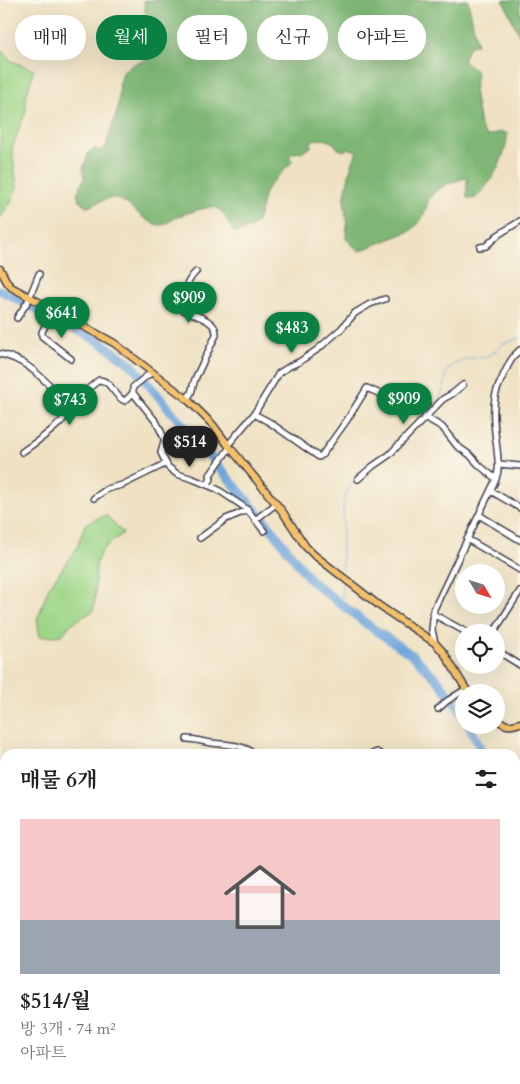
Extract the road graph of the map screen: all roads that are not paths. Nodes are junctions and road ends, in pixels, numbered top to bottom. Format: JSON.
{"nodes":[{"id":1,"x":520,"y":221,"type":"edge"},
{"id":2,"x":480,"y":247,"type":"dead end"},
{"id":3,"x":0,"y":270,"type":"edge"},
{"id":4,"x":196,"y":272,"type":"dead end"},
{"id":5,"x":39,"y":274,"type":"dead end"},
{"id":6,"x":29,"y":299,"type":"junction"},
{"id":7,"x":385,"y":299,"type":"dead end"},
{"id":8,"x":52,"y":312,"type":"junction"},
{"id":9,"x":17,"y":318,"type":"dead end"},
{"id":10,"x":520,"y":350,"type":"edge"},
{"id":11,"x":0,"y":354,"type":"edge"},
{"id":12,"x":71,"y":359,"type":"dead end"},
{"id":13,"x":150,"y":374,"type":"junction"},
{"id":14,"x":463,"y":385,"type":"dead end"},
{"id":15,"x":133,"y":393,"type":"junction"},
{"id":16,"x":187,"y":399,"type":"junction"},
{"id":17,"x":73,"y":401,"type":"junction"},
{"id":18,"x":427,"y":403,"type":"dead end"},
{"id":19,"x":254,"y":414,"type":"junction"},
{"id":20,"x":425,"y":417,"type":"junction"},
{"id":21,"x":229,"y":446,"type":"junction"},
{"id":22,"x":22,"y":452,"type":"dead end"},
{"id":23,"x":165,"y":464,"type":"junction"},
{"id":24,"x":500,"y":464,"type":"junction"},
{"id":25,"x":520,"y":466,"type":"edge"},
{"id":26,"x":358,"y":479,"type":"dead end"},
{"id":27,"x":496,"y":479,"type":"junction"},
{"id":28,"x":207,"y":485,"type":"junction"},
{"id":29,"x":491,"y":491,"type":"junction"},
{"id":30,"x":94,"y":498,"type":"dead end"},
{"id":31,"x":276,"y":504,"type":"junction"},
{"id":32,"x":520,"y":508,"type":"edge"},
{"id":33,"x":248,"y":510,"type":"junction"},
{"id":34,"x":479,"y":515,"type":"junction"},
{"id":35,"x":256,"y":520,"type":"junction"},
{"id":36,"x":264,"y":531,"type":"dead end"},
{"id":37,"x":200,"y":538,"type":"dead end"},
{"id":38,"x":467,"y":539,"type":"junction"},
{"id":39,"x":520,"y":540,"type":"edge"},
{"id":40,"x":520,"y":570,"type":"edge"},
{"id":41,"x":520,"y":591,"type":"edge"},
{"id":42,"x":433,"y":614,"type":"junction"},
{"id":43,"x":499,"y":624,"type":"edge"},
{"id":44,"x":455,"y":626,"type":"edge"},
{"id":45,"x":435,"y":643,"type":"junction"},
{"id":46,"x":505,"y":656,"type":"edge"},
{"id":47,"x":520,"y":665,"type":"edge"},
{"id":48,"x":463,"y":684,"type":"edge"},
{"id":49,"x":455,"y":696,"type":"edge"},
{"id":50,"x":438,"y":709,"type":"dead end"},
{"id":51,"x":520,"y":723,"type":"edge"},
{"id":52,"x":505,"y":725,"type":"edge"},
{"id":53,"x":188,"y":739,"type":"dead end"},
{"id":54,"x":247,"y":749,"type":"edge"}],
"edges":[{"from":1,"to":2,"type":"street"},
{"from":3,"to":6,"type":"main road"},
{"from":4,"to":16,"type":"street"},
{"from":5,"to":6,"type":"street"},
{"from":6,"to":8,"type":"main road"},
{"from":6,"to":9,"type":"street"},
{"from":7,"to":19,"type":"street"},
{"from":8,"to":12,"type":"street"},
{"from":8,"to":13,"type":"main road"},
{"from":10,"to":24,"type":"street"},
{"from":11,"to":17,"type":"street"},
{"from":13,"to":15,"type":"street"},
{"from":13,"to":16,"type":"main road"},
{"from":14,"to":20,"type":"street"},
{"from":15,"to":17,"type":"street"},
{"from":15,"to":23,"type":"street"},
{"from":16,"to":21,"type":"main road"},
{"from":17,"to":22,"type":"street"},
{"from":18,"to":19,"type":"street"},
{"from":19,"to":21,"type":"street"},
{"from":20,"to":26,"type":"street"},
{"from":20,"to":27,"type":"street"},
{"from":21,"to":28,"type":"street"},
{"from":21,"to":31,"type":"main road"},
{"from":23,"to":28,"type":"street"},
{"from":23,"to":30,"type":"street"},
{"from":24,"to":25,"type":"street"},
{"from":24,"to":27,"type":"street"},
{"from":27,"to":29,"type":"street"},
{"from":28,"to":33,"type":"street"},
{"from":29,"to":32,"type":"street"},
{"from":29,"to":34,"type":"street"},
{"from":31,"to":35,"type":"street"},
{"from":31,"to":45,"type":"main road"},
{"from":33,"to":35,"type":"street"},
{"from":33,"to":37,"type":"street"},
{"from":34,"to":38,"type":"street"},
{"from":34,"to":39,"type":"street"},
{"from":35,"to":36,"type":"street"},
{"from":38,"to":40,"type":"street"},
{"from":38,"to":42,"type":"street"},
{"from":41,"to":43,"type":"street"},
{"from":42,"to":44,"type":"street"},
{"from":42,"to":45,"type":"street"},
{"from":45,"to":48,"type":"main road"},
{"from":46,"to":47,"type":"street"},
{"from":49,"to":50,"type":"street"},
{"from":51,"to":52,"type":"main road"},
{"from":53,"to":54,"type":"street"}]}
